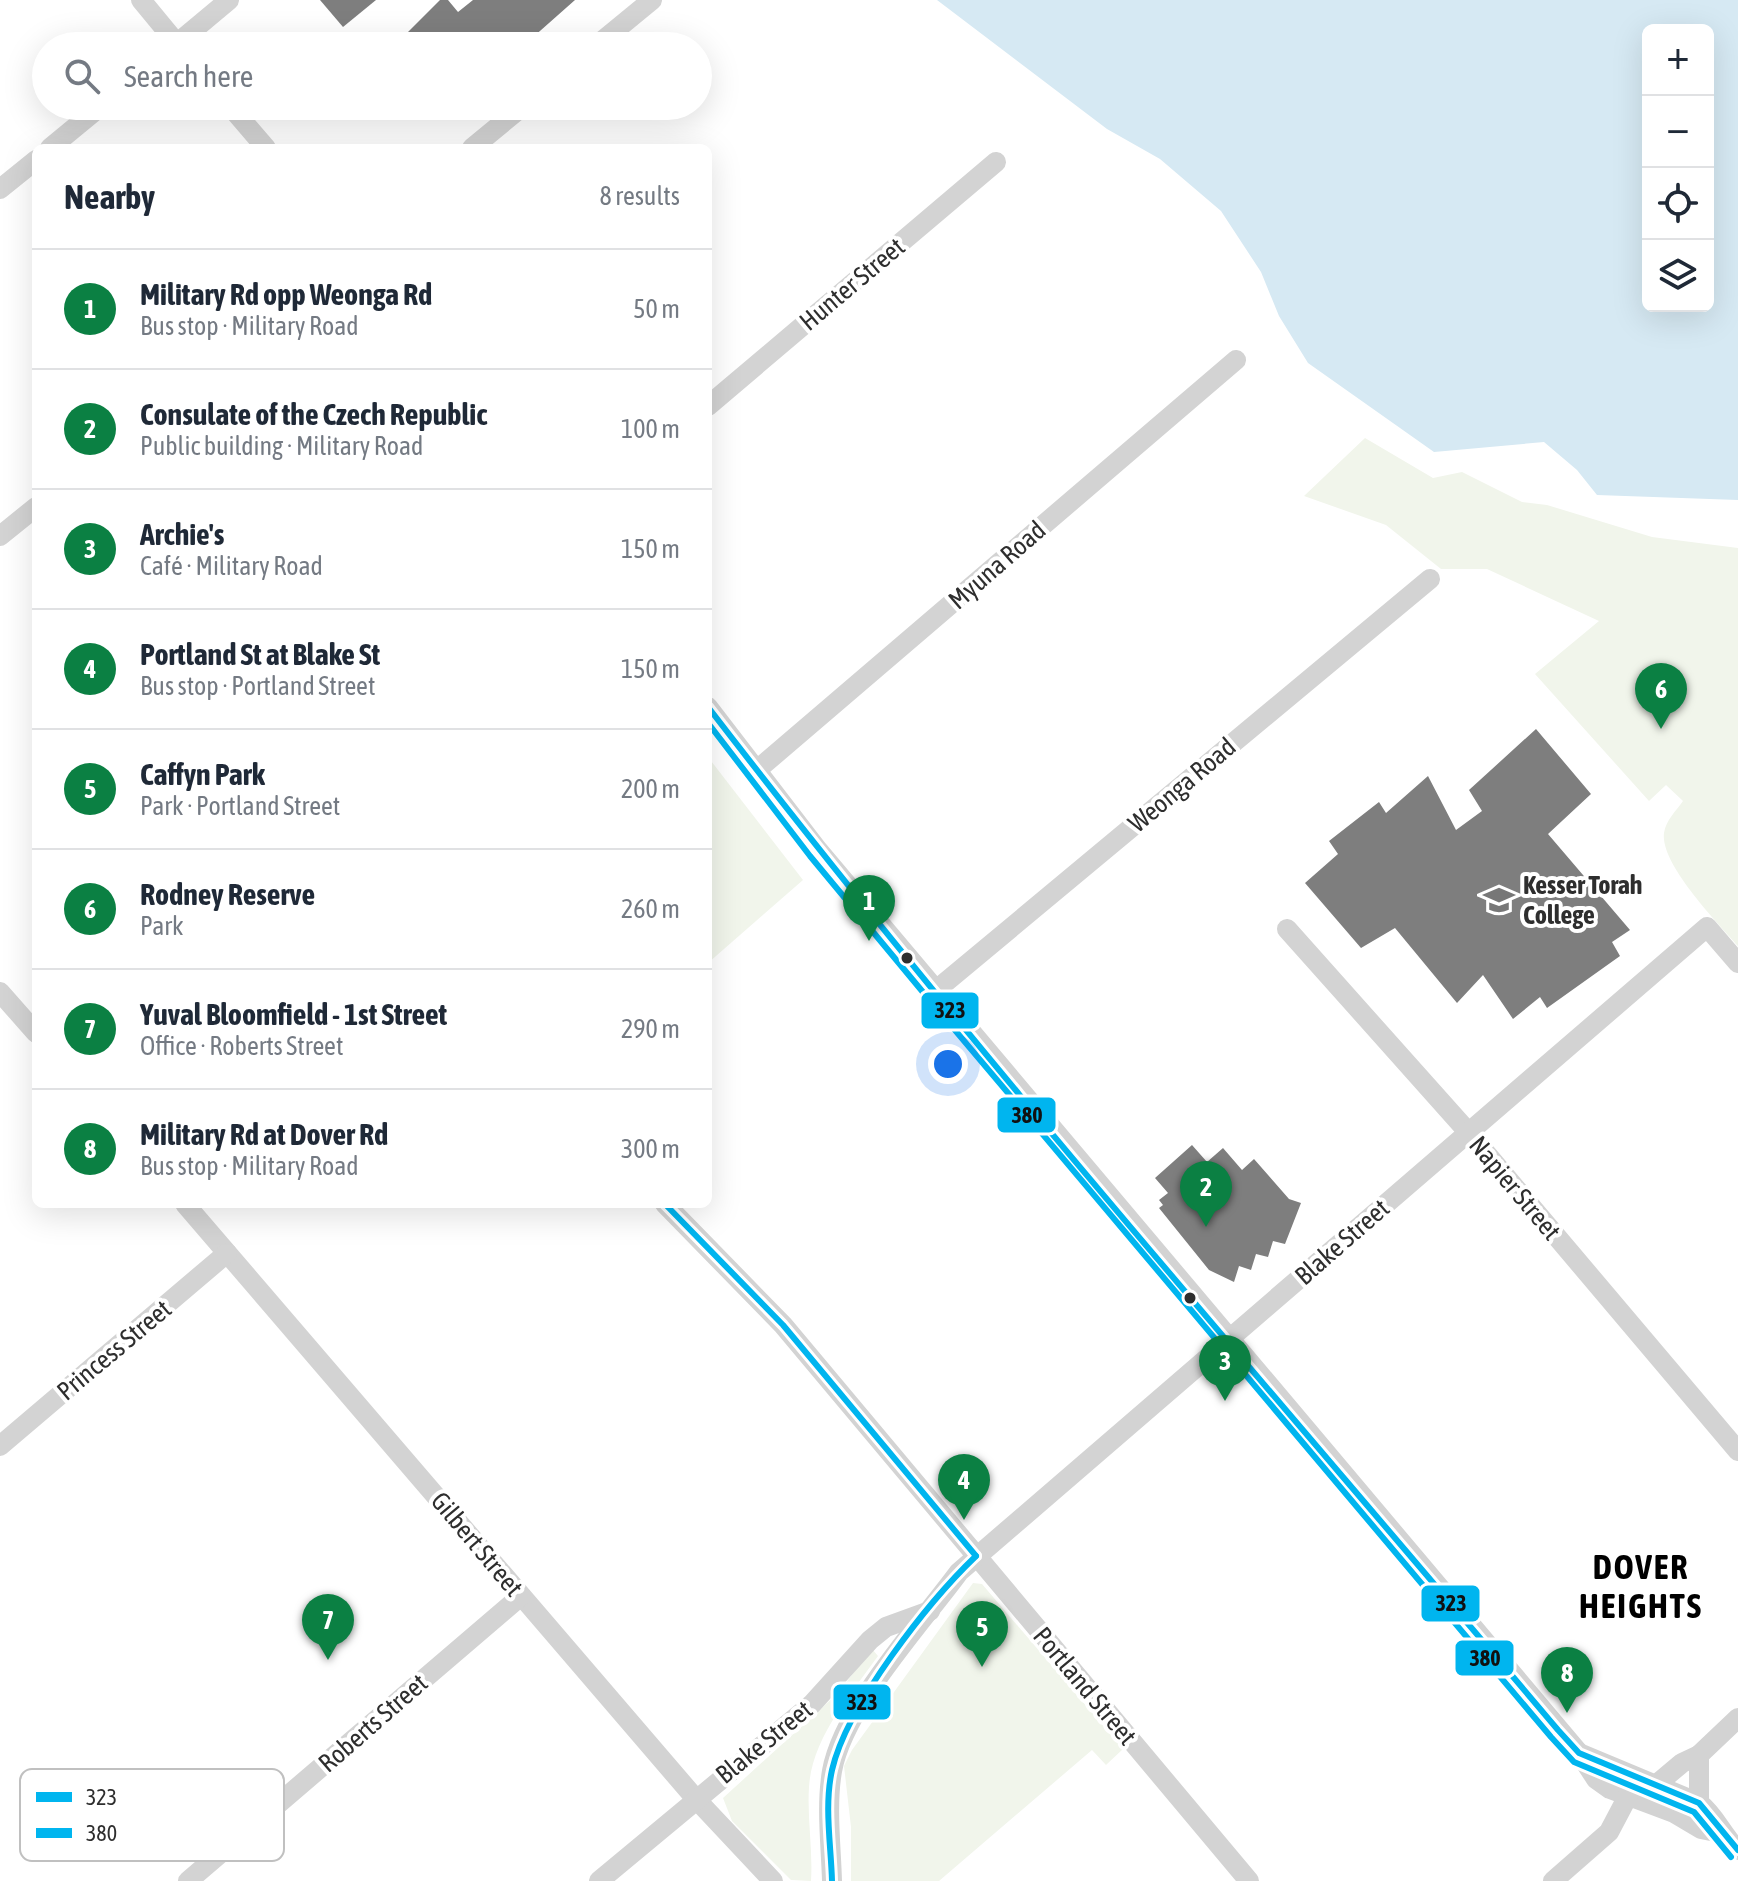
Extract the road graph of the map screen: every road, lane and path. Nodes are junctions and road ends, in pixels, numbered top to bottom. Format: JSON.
{"nodes":[{"id":1,"x":141,"y":0,"type":"edge"},
{"id":2,"x":229,"y":0,"type":"edge"},
{"id":3,"x":652,"y":0,"type":"edge"},
{"id":4,"x":166,"y":32,"type":"edge"},
{"id":5,"x":191,"y":32,"type":"edge"},
{"id":6,"x":613,"y":32,"type":"edge"},
{"id":7,"x":84,"y":120,"type":"edge"},
{"id":8,"x":242,"y":120,"type":"edge"},
{"id":9,"x":506,"y":120,"type":"edge"},
{"id":10,"x":55,"y":144,"type":"edge"},
{"id":11,"x":263,"y":144,"type":"edge"},
{"id":12,"x":477,"y":144,"type":"edge"},
{"id":13,"x":996,"y":162,"type":"dead end"},
{"id":14,"x":32,"y":163,"type":"edge"},
{"id":15,"x":0,"y":189,"type":"edge"},
{"id":16,"x":1236,"y":360,"type":"dead end"},
{"id":17,"x":712,"y":403,"type":"edge"},
{"id":18,"x":32,"y":510,"type":"edge"},
{"id":19,"x":0,"y":536,"type":"edge"},
{"id":20,"x":1430,"y":579,"type":"dead end"},
{"id":21,"x":712,"y":712,"type":"edge"},
{"id":22,"x":757,"y":770,"type":"junction"},
{"id":23,"x":1287,"y":929,"type":"dead end"},
{"id":24,"x":1738,"y":963,"type":"edge"},
{"id":25,"x":935,"y":991,"type":"junction"},
{"id":26,"x":1,"y":994,"type":"edge"},
{"id":27,"x":32,"y":1029,"type":"edge"},
{"id":28,"x":1469,"y":1133,"type":"junction"},
{"id":29,"x":188,"y":1208,"type":"edge"},
{"id":30,"x":669,"y":1208,"type":"edge"},
{"id":31,"x":227,"y":1253,"type":"junction"},
{"id":32,"x":1229,"y":1339,"type":"junction"},
{"id":33,"x":0,"y":1446,"type":"edge"},
{"id":34,"x":1738,"y":1451,"type":"edge"},
{"id":35,"x":976,"y":1556,"type":"junction"},
{"id":36,"x":521,"y":1596,"type":"junction"},
{"id":37,"x":930,"y":1611,"type":"junction"},
{"id":38,"x":1738,"y":1718,"type":"edge"},
{"id":39,"x":1579,"y":1753,"type":"junction"},
{"id":40,"x":1699,"y":1755,"type":"junction"},
{"id":41,"x":1657,"y":1784,"type":"junction"},
{"id":42,"x":1619,"y":1793,"type":"junction"},
{"id":43,"x":695,"y":1798,"type":"junction"},
{"id":44,"x":284,"y":1799,"type":"edge"},
{"id":45,"x":1699,"y":1803,"type":"junction"},
{"id":46,"x":1721,"y":1833,"type":"junction"},
{"id":47,"x":1738,"y":1850,"type":"edge"},
{"id":48,"x":211,"y":1861,"type":"edge"},
{"id":49,"x":188,"y":1881,"type":"edge"},
{"id":50,"x":599,"y":1881,"type":"edge"},
{"id":51,"x":773,"y":1881,"type":"edge"},
{"id":52,"x":832,"y":1881,"type":"edge"},
{"id":53,"x":1249,"y":1881,"type":"edge"},
{"id":54,"x":1553,"y":1881,"type":"edge"}],
"edges":[{"from":1,"to":4,"type":"street"},
{"from":2,"to":5,"type":"street"},
{"from":3,"to":6,"type":"street"},
{"from":7,"to":10,"type":"street"},
{"from":8,"to":11,"type":"street"},
{"from":9,"to":12,"type":"street"},
{"from":13,"to":17,"type":"street","name":"Hunter Street"},
{"from":14,"to":15,"type":"street"},
{"from":16,"to":22,"type":"street","name":"Myuna Road"},
{"from":18,"to":19,"type":"street"},
{"from":20,"to":25,"type":"street","name":"Weonga Road"},
{"from":21,"to":22,"type":"street"},
{"from":22,"to":25,"type":"street"},
{"from":23,"to":28,"type":"street","name":"Napier Street"},
{"from":24,"to":28,"type":"street","name":"Blake Street"},
{"from":25,"to":32,"type":"street"},
{"from":26,"to":27,"type":"street"},
{"from":28,"to":32,"type":"street","name":"Blake Street"},
{"from":28,"to":34,"type":"street","name":"Napier Street"},
{"from":29,"to":31,"type":"street","name":"Gilbert Street"},
{"from":30,"to":35,"type":"street","name":"Portland Street"},
{"from":31,"to":33,"type":"street","name":"Princess Street"},
{"from":31,"to":36,"type":"street","name":"Gilbert Street"},
{"from":32,"to":35,"type":"street","name":"Blake Street"},
{"from":32,"to":39,"type":"street"},
{"from":35,"to":37,"type":"street","name":"Blake Street"},
{"from":35,"to":53,"type":"street","name":"Portland Street"},
{"from":36,"to":43,"type":"street","name":"Gilbert Street"},
{"from":36,"to":44,"type":"street","name":"Roberts Street"},
{"from":37,"to":43,"type":"street","name":"Blake Street"},
{"from":37,"to":52,"type":"street","name":"Blake Street"},
{"from":38,"to":40,"type":"street"},
{"from":39,"to":41,"type":"street"},
{"from":39,"to":42,"type":"street"},
{"from":40,"to":41,"type":"street"},
{"from":40,"to":45,"type":"street"},
{"from":41,"to":45,"type":"street"},
{"from":42,"to":46,"type":"street"},
{"from":42,"to":54,"type":"street"},
{"from":43,"to":50,"type":"street","name":"Blake Street"},
{"from":43,"to":51,"type":"street","name":"Gilbert Street"},
{"from":45,"to":46,"type":"street"},
{"from":46,"to":47,"type":"street"},
{"from":48,"to":49,"type":"street","name":"Roberts Street"}]}
